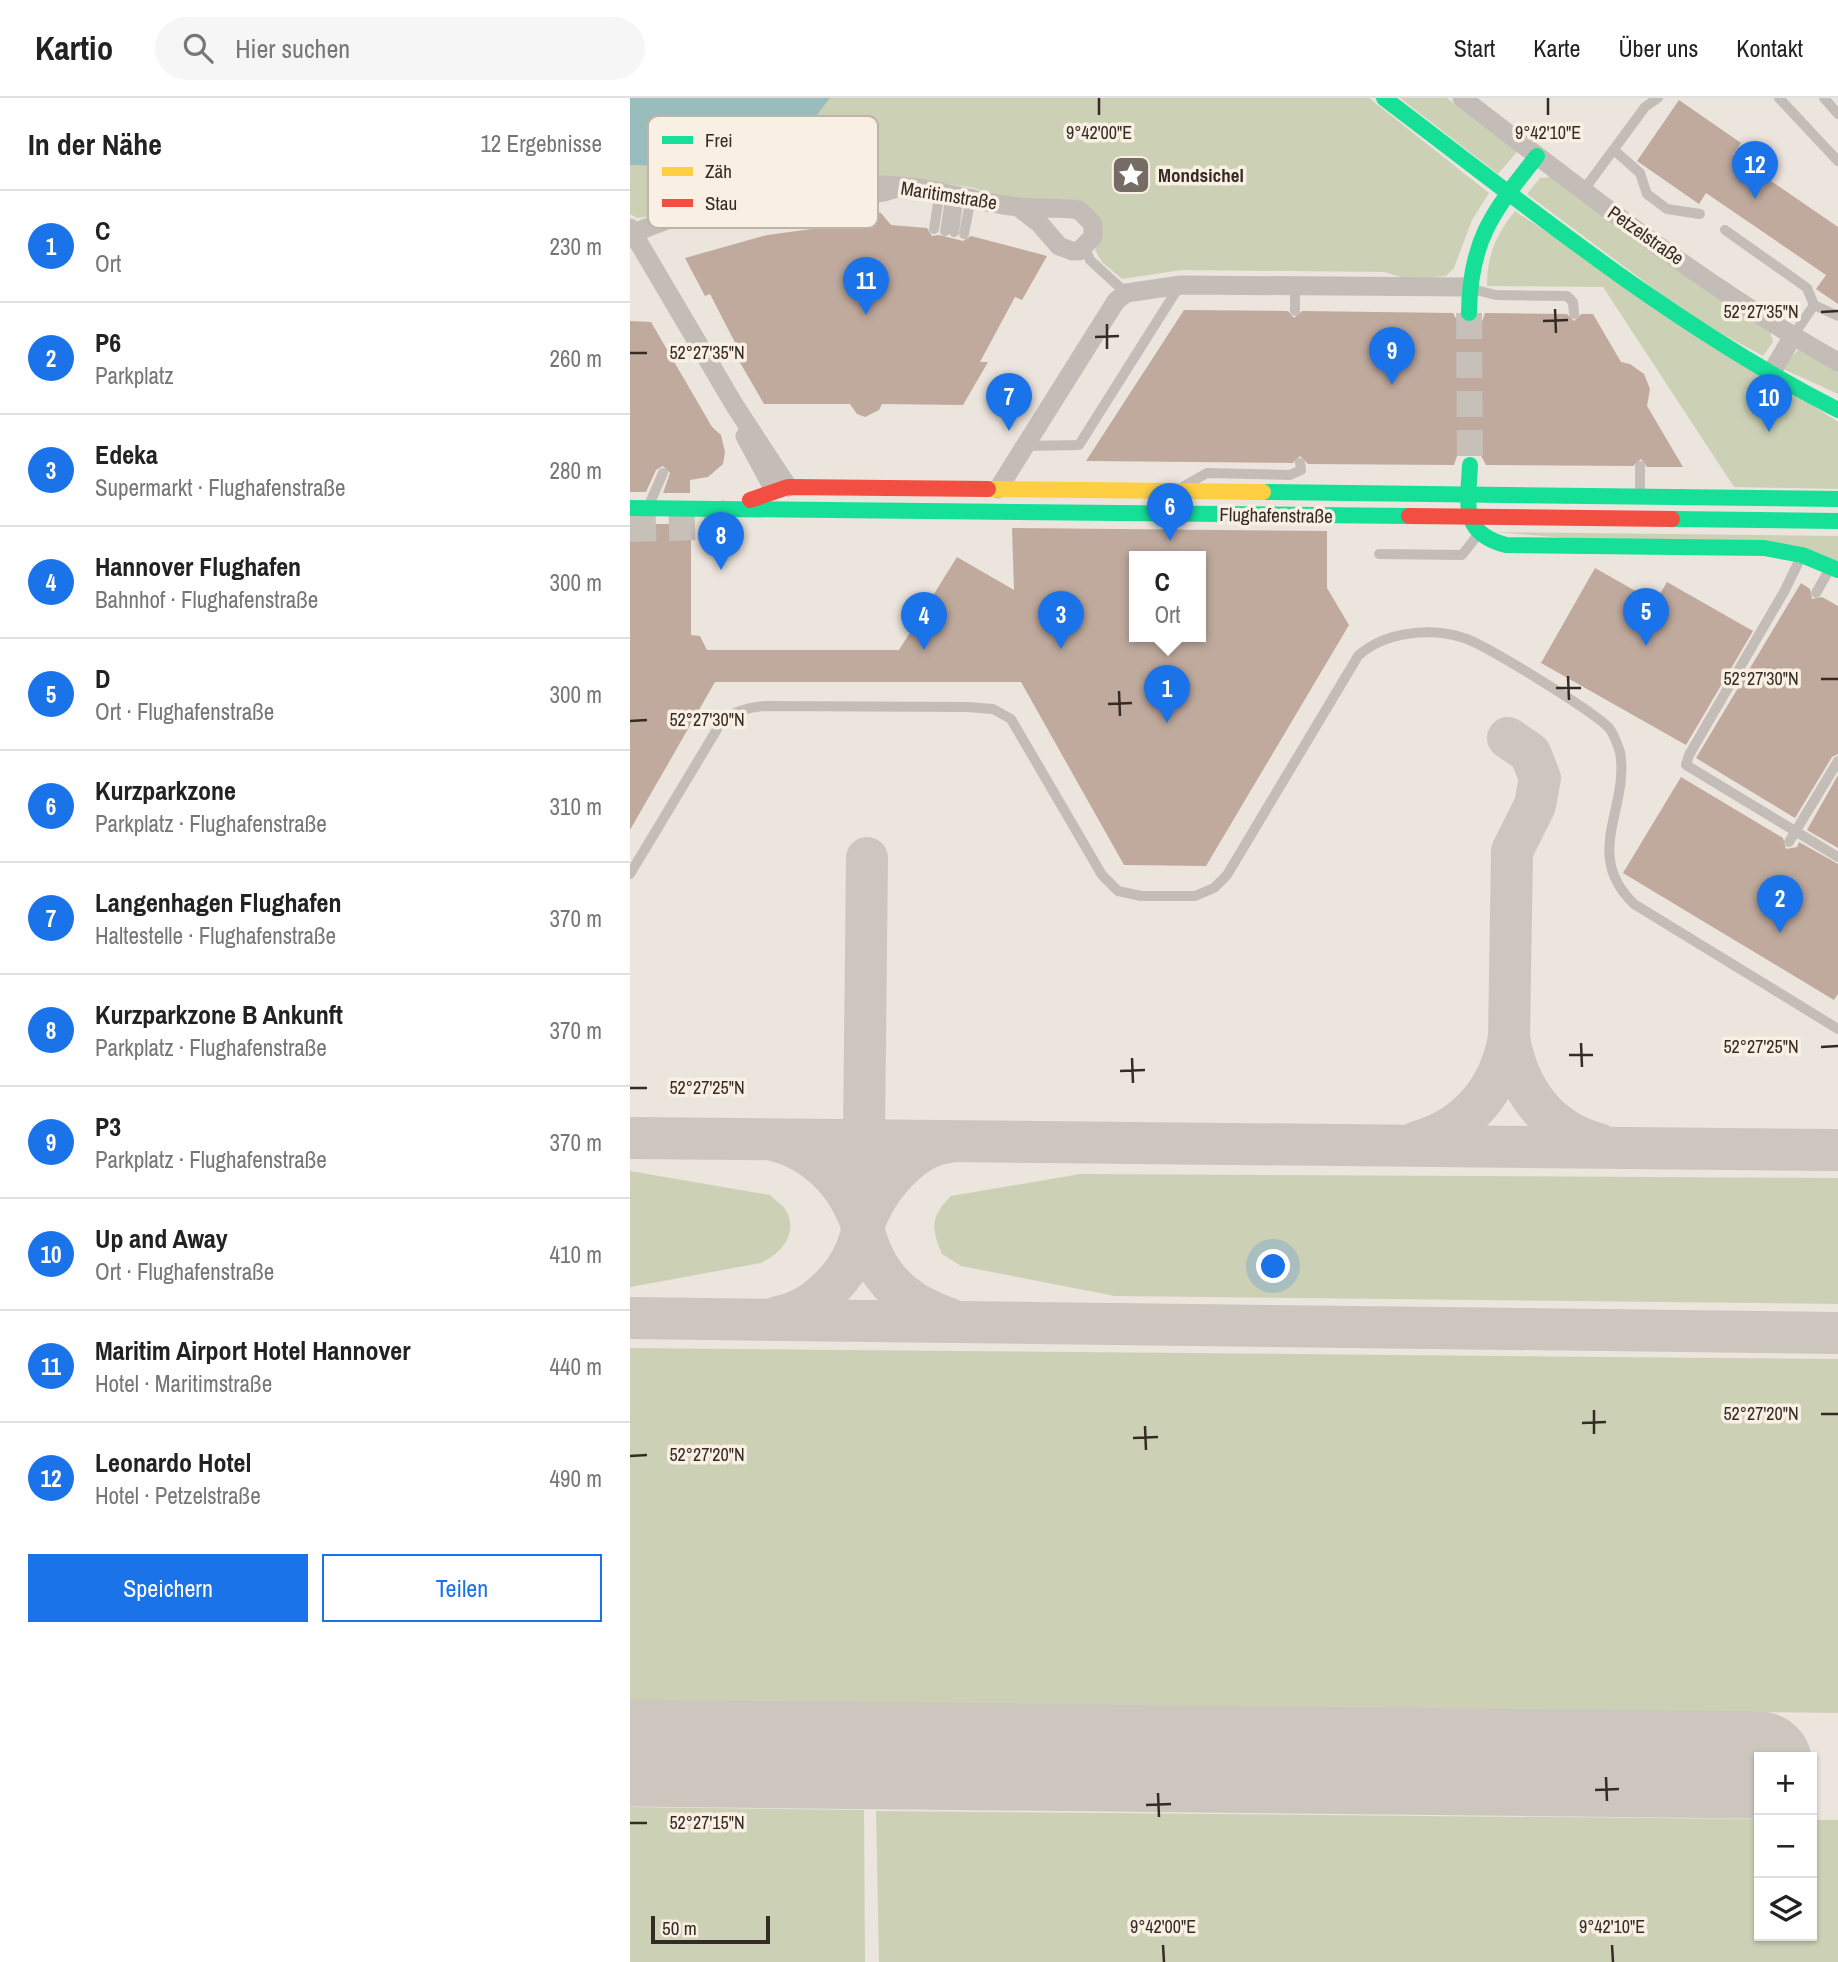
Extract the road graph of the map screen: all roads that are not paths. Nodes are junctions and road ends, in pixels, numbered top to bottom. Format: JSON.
{"nodes":[{"id":1,"x":1384,"y":98,"type":"edge"},
{"id":2,"x":1462,"y":98,"type":"edge"},
{"id":3,"x":1658,"y":98,"type":"edge"},
{"id":4,"x":1779,"y":98,"type":"edge"},
{"id":5,"x":1824,"y":98,"type":"edge"},
{"id":6,"x":1838,"y":114,"type":"edge"},
{"id":7,"x":1614,"y":150,"type":"junction"},
{"id":8,"x":1537,"y":156,"type":"junction"},
{"id":9,"x":1838,"y":161,"type":"edge"},
{"id":10,"x":878,"y":187,"type":"edge"},
{"id":11,"x":1583,"y":191,"type":"junction"},
{"id":12,"x":1508,"y":193,"type":"junction"},
{"id":13,"x":955,"y":194,"type":"junction"},
{"id":14,"x":1018,"y":207,"type":"junction"},
{"id":15,"x":1700,"y":214,"type":"dead end"},
{"id":16,"x":1725,"y":230,"type":"dead end"},
{"id":17,"x":632,"y":231,"type":"edge"},
{"id":18,"x":1085,"y":248,"type":"junction"},
{"id":19,"x":1181,"y":285,"type":"junction"},
{"id":20,"x":1295,"y":286,"type":"junction"},
{"id":21,"x":1468,"y":288,"type":"junction"},
{"id":22,"x":1126,"y":293,"type":"junction"},
{"id":23,"x":1814,"y":305,"type":"junction"},
{"id":24,"x":1295,"y":311,"type":"dead end"},
{"id":25,"x":1469,"y":313,"type":"tunnel mouth"},
{"id":26,"x":1574,"y":314,"type":"dead end"},
{"id":27,"x":1838,"y":316,"type":"edge"},
{"id":28,"x":1793,"y":336,"type":"junction"},
{"id":29,"x":1838,"y":362,"type":"edge"},
{"id":30,"x":1770,"y":375,"type":"junction"},
{"id":31,"x":1838,"y":410,"type":"edge"},
{"id":32,"x":1024,"y":446,"type":"junction"},
{"id":33,"x":1248,"y":463,"type":"dead end"},
{"id":34,"x":1300,"y":463,"type":"dead end"},
{"id":35,"x":1470,"y":465,"type":"tunnel mouth"},
{"id":36,"x":1640,"y":466,"type":"dead end"},
{"id":37,"x":663,"y":473,"type":"dead end"},
{"id":38,"x":1238,"y":474,"type":"junction"},
{"id":39,"x":781,"y":488,"type":"junction"},
{"id":40,"x":998,"y":489,"type":"junction"},
{"id":41,"x":1179,"y":491,"type":"junction"},
{"id":42,"x":1469,"y":494,"type":"junction"},
{"id":43,"x":1640,"y":497,"type":"junction"},
{"id":44,"x":1838,"y":499,"type":"edge"},
{"id":45,"x":750,"y":500,"type":"tunnel mouth"},
{"id":46,"x":630,"y":508,"type":"edge"},
{"id":47,"x":647,"y":508,"type":"junction"},
{"id":48,"x":1834,"y":520,"type":"edge"},
{"id":49,"x":1478,"y":535,"type":"junction"},
{"id":50,"x":1379,"y":554,"type":"dead end"},
{"id":51,"x":1802,"y":555,"type":"junction"},
{"id":52,"x":1835,"y":568,"type":"edge"},
{"id":53,"x":1816,"y":593,"type":"dead end"},
{"id":54,"x":1838,"y":761,"type":"edge"},
{"id":55,"x":1796,"y":831,"type":"junction"},
{"id":56,"x":1789,"y":842,"type":"dead end"},
{"id":57,"x":1838,"y":857,"type":"edge"},
{"id":58,"x":630,"y":874,"type":"edge"},
{"id":59,"x":1838,"y":1029,"type":"edge"}],
"edges":[{"from":1,"to":12,"type":"main road"},
{"from":2,"to":8,"type":"street","name":"Petzelstraße"},
{"from":3,"to":7,"type":"lane"},
{"from":4,"to":9,"type":"lane"},
{"from":5,"to":6,"type":"lane"},
{"from":7,"to":11,"type":"lane"},
{"from":7,"to":15,"type":"lane"},
{"from":8,"to":11,"type":"street","name":"Petzelstraße"},
{"from":8,"to":12,"type":"main road"},
{"from":10,"to":13,"type":"street","name":"Maritimstraße"},
{"from":11,"to":28,"type":"street","name":"Petzelstraße"},
{"from":12,"to":21,"type":"main road"},
{"from":12,"to":30,"type":"main road"},
{"from":13,"to":13,"type":"lane"},
{"from":13,"to":14,"type":"street","name":"Maritimstraße"},
{"from":14,"to":18,"type":"street","name":"Maritimstraße"},
{"from":14,"to":18,"type":"street","name":"Maritimstraße"},
{"from":16,"to":23,"type":"lane"},
{"from":17,"to":39,"type":"street"},
{"from":18,"to":22,"type":"lane"},
{"from":19,"to":20,"type":"street"},
{"from":19,"to":22,"type":"street"},
{"from":19,"to":32,"type":"lane"},
{"from":20,"to":21,"type":"street"},
{"from":20,"to":24,"type":"lane"},
{"from":21,"to":25,"type":"main road"},
{"from":21,"to":26,"type":"lane"},
{"from":22,"to":32,"type":"street"},
{"from":23,"to":27,"type":"lane"},
{"from":23,"to":28,"type":"lane"},
{"from":28,"to":29,"type":"street","name":"Petzelstraße"},
{"from":28,"to":30,"type":"street"},
{"from":30,"to":31,"type":"main road"},
{"from":32,"to":40,"type":"street"},
{"from":33,"to":38,"type":"lane"},
{"from":34,"to":38,"type":"lane"},
{"from":35,"to":42,"type":"main road"},
{"from":36,"to":43,"type":"lane"},
{"from":37,"to":47,"type":"lane"},
{"from":38,"to":41,"type":"lane"},
{"from":39,"to":40,"type":"main road","name":"Flughafenstraße"},
{"from":39,"to":45,"type":"main road","name":"Flughafenstraße"},
{"from":40,"to":41,"type":"main road","name":"Flughafenstraße"},
{"from":41,"to":42,"type":"main road","name":"Flughafenstraße"},
{"from":42,"to":43,"type":"main road","name":"Flughafenstraße"},
{"from":42,"to":49,"type":"main road"},
{"from":43,"to":44,"type":"main road","name":"Flughafenstraße"},
{"from":46,"to":47,"type":"main road","name":"Flughafenstraße"},
{"from":47,"to":48,"type":"main road","name":"Flughafenstraße"},
{"from":49,"to":50,"type":"lane"},
{"from":49,"to":51,"type":"main road"},
{"from":51,"to":52,"type":"main road"},
{"from":51,"to":55,"type":"lane"},
{"from":52,"to":53,"type":"lane"},
{"from":54,"to":55,"type":"lane"},
{"from":55,"to":56,"type":"lane"},
{"from":55,"to":57,"type":"lane"},
{"from":58,"to":59,"type":"lane"}]}
